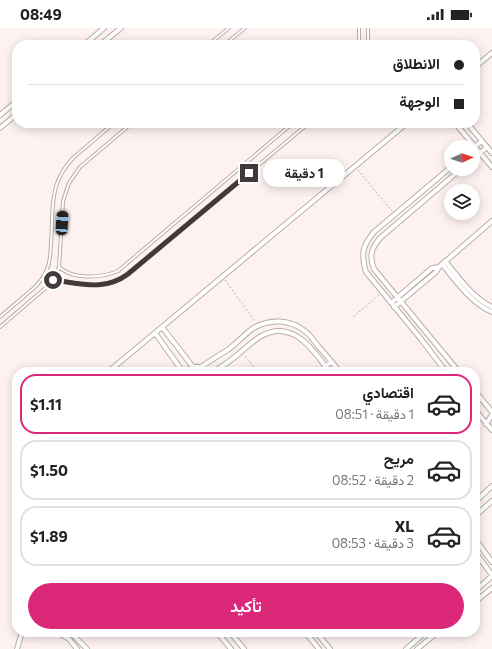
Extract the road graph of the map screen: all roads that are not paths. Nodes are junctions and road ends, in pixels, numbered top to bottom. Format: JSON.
{"nodes":[{"id":1,"x":104,"y":28,"type":"edge"},
{"id":2,"x":121,"y":28,"type":"edge"},
{"id":3,"x":229,"y":28,"type":"edge"},
{"id":4,"x":245,"y":28,"type":"edge"},
{"id":5,"x":359,"y":28,"type":"edge"},
{"id":6,"x":368,"y":28,"type":"edge"},
{"id":7,"x":90,"y":40,"type":"edge"},
{"id":8,"x":106,"y":40,"type":"edge"},
{"id":9,"x":214,"y":40,"type":"edge"},
{"id":10,"x":230,"y":40,"type":"edge"},
{"id":11,"x":359,"y":40,"type":"edge"},
{"id":12,"x":368,"y":40,"type":"edge"},
{"id":13,"x":492,"y":53,"type":"edge"},
{"id":14,"x":480,"y":63,"type":"edge"},
{"id":15,"x":12,"y":105,"type":"edge"},
{"id":16,"x":0,"y":115,"type":"edge"},
{"id":17,"x":12,"y":118,"type":"edge"},
{"id":18,"x":0,"y":128,"type":"edge"},
{"id":19,"x":108,"y":128,"type":"edge"},
{"id":20,"x":126,"y":128,"type":"edge"},
{"id":21,"x":287,"y":128,"type":"edge"},
{"id":22,"x":303,"y":128,"type":"edge"},
{"id":23,"x":401,"y":128,"type":"edge"},
{"id":24,"x":459,"y":128,"type":"edge"},
{"id":25,"x":471,"y":128,"type":"edge"},
{"id":26,"x":468,"y":140,"type":"edge"},
{"id":27,"x":482,"y":141,"type":"joint"},
{"id":28,"x":487,"y":147,"type":"junction"},
{"id":29,"x":480,"y":153,"type":"joint"},
{"id":30,"x":492,"y":153,"type":"edge"},
{"id":31,"x":492,"y":167,"type":"edge"},
{"id":32,"x":444,"y":173,"type":"edge"},
{"id":33,"x":453,"y":176,"type":"edge"},
{"id":34,"x":492,"y":221,"type":"edge"},
{"id":35,"x":442,"y":264,"type":"junction"},
{"id":36,"x":59,"y":267,"type":"junction"},
{"id":37,"x":53,"y":280,"type":"junction"},
{"id":38,"x":399,"y":300,"type":"junction"},
{"id":39,"x":393,"y":305,"type":"junction"},
{"id":40,"x":492,"y":307,"type":"edge"},
{"id":41,"x":492,"y":312,"type":"edge"},
{"id":42,"x":0,"y":317,"type":"edge"},
{"id":43,"x":0,"y":327,"type":"edge"},
{"id":44,"x":162,"y":327,"type":"junction"},
{"id":45,"x":155,"y":333,"type":"junction"},
{"id":46,"x":331,"y":362,"type":"junction"},
{"id":47,"x":326,"y":366,"type":"joint"},
{"id":48,"x":114,"y":367,"type":"edge"},
{"id":49,"x":181,"y":367,"type":"edge"},
{"id":50,"x":193,"y":367,"type":"joint"},
{"id":51,"x":200,"y":367,"type":"joint"},
{"id":52,"x":220,"y":367,"type":"edge"},
{"id":53,"x":336,"y":367,"type":"edge"},
{"id":54,"x":442,"y":367,"type":"edge"},
{"id":55,"x":455,"y":367,"type":"edge"},
{"id":56,"x":480,"y":397,"type":"edge"},
{"id":57,"x":492,"y":413,"type":"edge"},
{"id":58,"x":480,"y":416,"type":"edge"},
{"id":59,"x":486,"y":424,"type":"junction"},
{"id":60,"x":492,"y":430,"type":"edge"},
{"id":61,"x":492,"y":486,"type":"edge"},
{"id":62,"x":480,"y":497,"type":"edge"},
{"id":63,"x":492,"y":501,"type":"edge"},
{"id":64,"x":480,"y":512,"type":"edge"},
{"id":65,"x":480,"y":546,"type":"edge"},
{"id":66,"x":480,"y":559,"type":"edge"},
{"id":67,"x":492,"y":562,"type":"edge"},
{"id":68,"x":492,"y":576,"type":"edge"},
{"id":69,"x":480,"y":586,"type":"edge"},
{"id":70,"x":492,"y":588,"type":"edge"},
{"id":71,"x":480,"y":598,"type":"edge"},
{"id":72,"x":21,"y":637,"type":"edge"},
{"id":73,"x":65,"y":637,"type":"edge"},
{"id":74,"x":75,"y":637,"type":"edge"},
{"id":75,"x":223,"y":637,"type":"edge"},
{"id":76,"x":234,"y":637,"type":"edge"},
{"id":77,"x":309,"y":637,"type":"edge"},
{"id":78,"x":320,"y":637,"type":"edge"},
{"id":79,"x":420,"y":637,"type":"edge"},
{"id":80,"x":432,"y":637,"type":"edge"},
{"id":81,"x":17,"y":649,"type":"edge"},
{"id":82,"x":77,"y":649,"type":"edge"},
{"id":83,"x":87,"y":649,"type":"edge"},
{"id":84,"x":231,"y":649,"type":"edge"},
{"id":85,"x":244,"y":649,"type":"edge"},
{"id":86,"x":319,"y":649,"type":"edge"},
{"id":87,"x":330,"y":649,"type":"edge"},
{"id":88,"x":406,"y":649,"type":"edge"},
{"id":89,"x":417,"y":649,"type":"edge"}],
"edges":[{"from":1,"to":7,"type":"street"},
{"from":2,"to":8,"type":"street"},
{"from":3,"to":9,"type":"lane"},
{"from":4,"to":10,"type":"lane"},
{"from":5,"to":11,"type":"lane"},
{"from":6,"to":12,"type":"lane"},
{"from":13,"to":14,"type":"street"},
{"from":15,"to":16,"type":"street"},
{"from":17,"to":18,"type":"street"},
{"from":19,"to":42,"type":"lane"},
{"from":20,"to":36,"type":"lane"},
{"from":21,"to":36,"type":"lane"},
{"from":22,"to":37,"type":"lane"},
{"from":23,"to":44,"type":"street"},
{"from":24,"to":26,"type":"street"},
{"from":25,"to":27,"type":"street"},
{"from":27,"to":28,"type":"street"},
{"from":28,"to":29,"type":"street"},
{"from":28,"to":30,"type":"street"},
{"from":29,"to":31,"type":"street"},
{"from":32,"to":39,"type":"street"},
{"from":33,"to":38,"type":"street"},
{"from":34,"to":35,"type":"street"},
{"from":35,"to":38,"type":"street"},
{"from":35,"to":40,"type":"street"},
{"from":35,"to":41,"type":"street"},
{"from":36,"to":37,"type":"lane"},
{"from":37,"to":43,"type":"lane"},
{"from":38,"to":39,"type":"street"},
{"from":38,"to":55,"type":"street"},
{"from":39,"to":54,"type":"street"},
{"from":44,"to":45,"type":"street"},
{"from":44,"to":50,"type":"street"},
{"from":45,"to":48,"type":"street"},
{"from":45,"to":49,"type":"street"},
{"from":46,"to":47,"type":"street"},
{"from":46,"to":51,"type":"street"},
{"from":46,"to":53,"type":"street"},
{"from":47,"to":52,"type":"street"},
{"from":50,"to":51,"type":"street"},
{"from":56,"to":57,"type":"street"},
{"from":57,"to":59,"type":"street"},
{"from":58,"to":59,"type":"street"},
{"from":59,"to":60,"type":"street"},
{"from":61,"to":62,"type":"street"},
{"from":63,"to":64,"type":"street"},
{"from":65,"to":67,"type":"street"},
{"from":66,"to":68,"type":"street"},
{"from":68,"to":69,"type":"street"},
{"from":70,"to":71,"type":"street"},
{"from":72,"to":81,"type":"street"},
{"from":73,"to":82,"type":"street"},
{"from":74,"to":83,"type":"street"},
{"from":75,"to":84,"type":"street"},
{"from":76,"to":85,"type":"street"},
{"from":77,"to":86,"type":"street"},
{"from":78,"to":87,"type":"street"},
{"from":79,"to":88,"type":"street"},
{"from":80,"to":89,"type":"street"}]}
